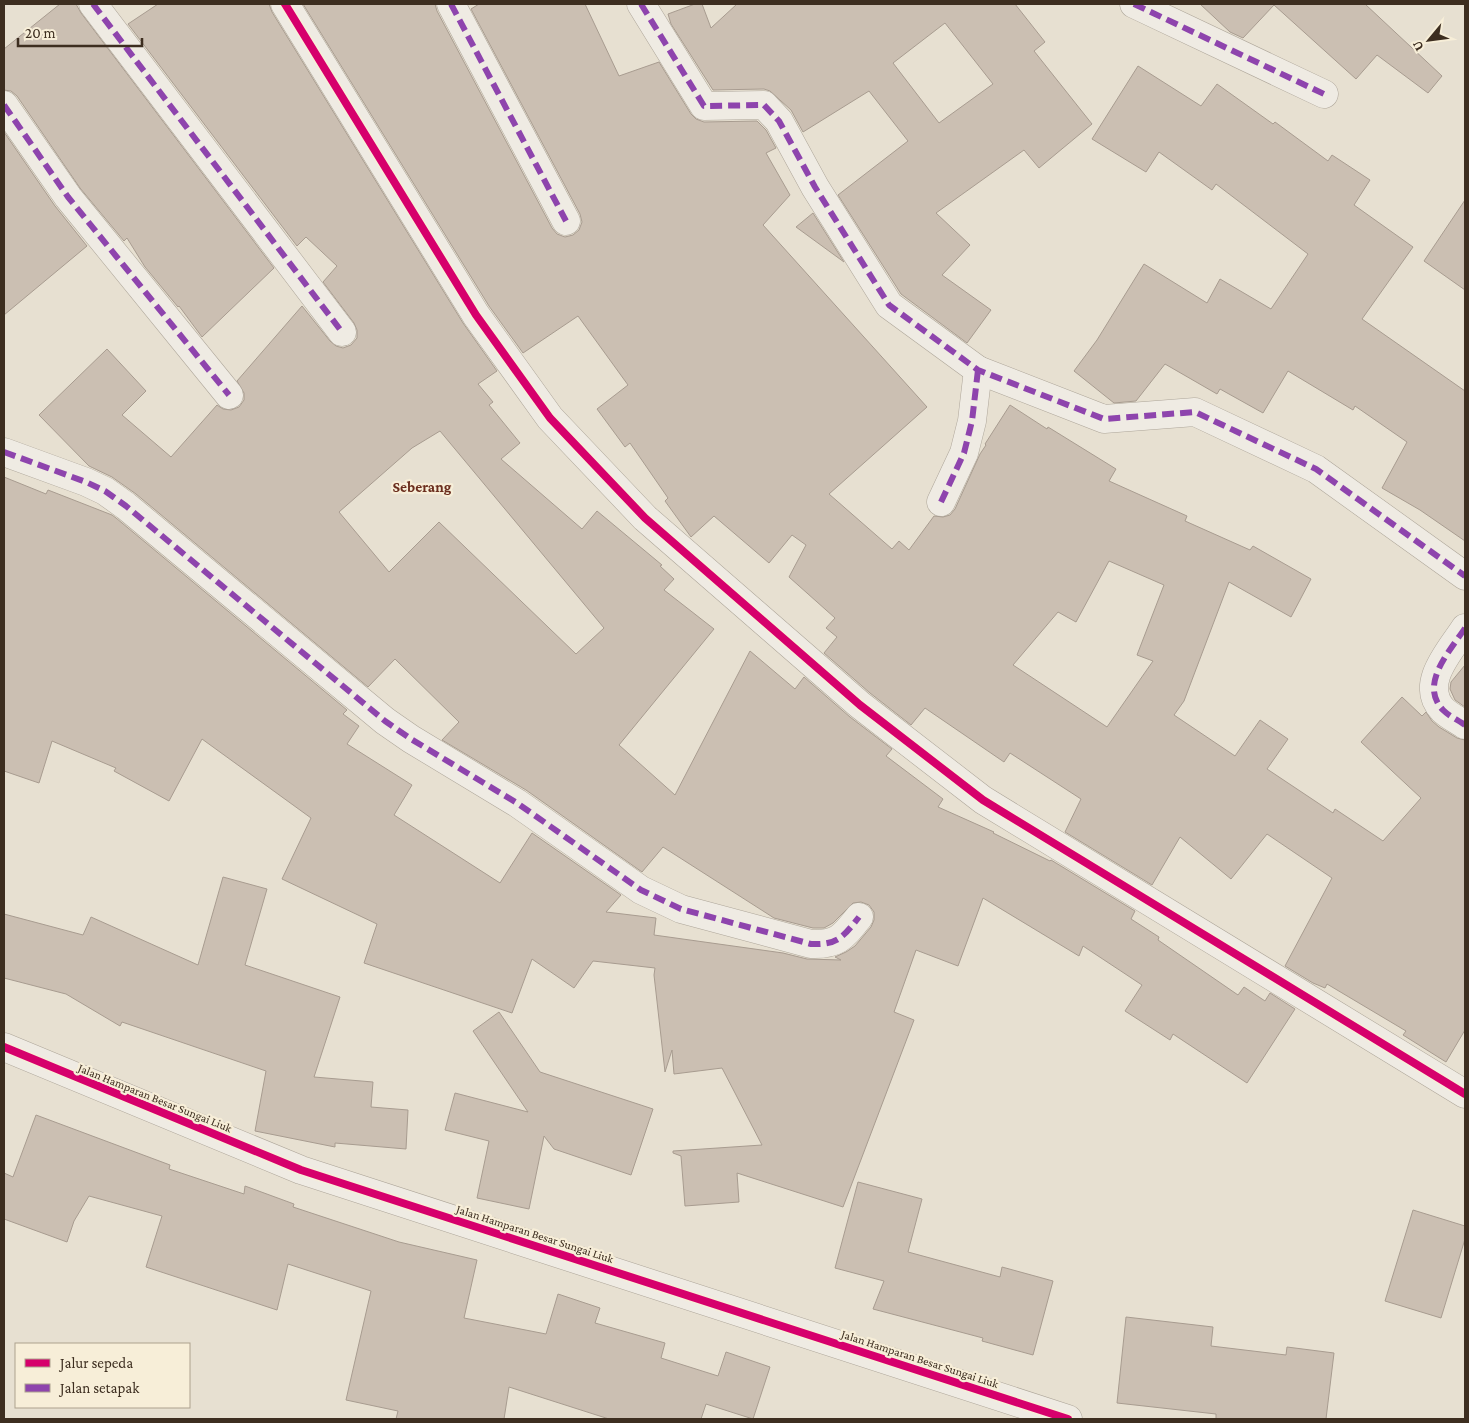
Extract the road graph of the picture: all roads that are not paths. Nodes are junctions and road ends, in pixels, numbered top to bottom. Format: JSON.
{"nodes":[{"id":1,"x":93,"y":4,"type":"edge"},
{"id":2,"x":285,"y":4,"type":"edge"},
{"id":3,"x":451,"y":4,"type":"edge"},
{"id":4,"x":641,"y":4,"type":"edge"},
{"id":5,"x":1134,"y":4,"type":"edge"},
{"id":6,"x":1324,"y":94,"type":"dead end"},
{"id":7,"x":4,"y":106,"type":"edge"},
{"id":8,"x":566,"y":221,"type":"dead end"},
{"id":9,"x":342,"y":332,"type":"dead end"},
{"id":10,"x":978,"y":370,"type":"junction"},
{"id":11,"x":228,"y":395,"type":"dead end"},
{"id":12,"x":4,"y":452,"type":"edge"},
{"id":13,"x":941,"y":502,"type":"dead end"},
{"id":14,"x":1465,"y":576,"type":"edge"},
{"id":15,"x":1465,"y":628,"type":"edge"},
{"id":16,"x":1465,"y":725,"type":"edge"},
{"id":17,"x":859,"y":917,"type":"dead end"},
{"id":18,"x":4,"y":1047,"type":"edge"},
{"id":19,"x":1465,"y":1094,"type":"edge"},
{"id":20,"x":1068,"y":1419,"type":"edge"}],
"edges":[{"from":1,"to":9,"type":"street"},
{"from":2,"to":19,"type":"street"},
{"from":3,"to":8,"type":"street"},
{"from":4,"to":10,"type":"street"},
{"from":5,"to":6,"type":"street"},
{"from":7,"to":11,"type":"street"},
{"from":10,"to":13,"type":"street"},
{"from":10,"to":14,"type":"street"},
{"from":12,"to":17,"type":"street"},
{"from":15,"to":16,"type":"street"},
{"from":18,"to":20,"type":"street","name":"Jalan Hamparan Besar Sungai Liuk"}]}
